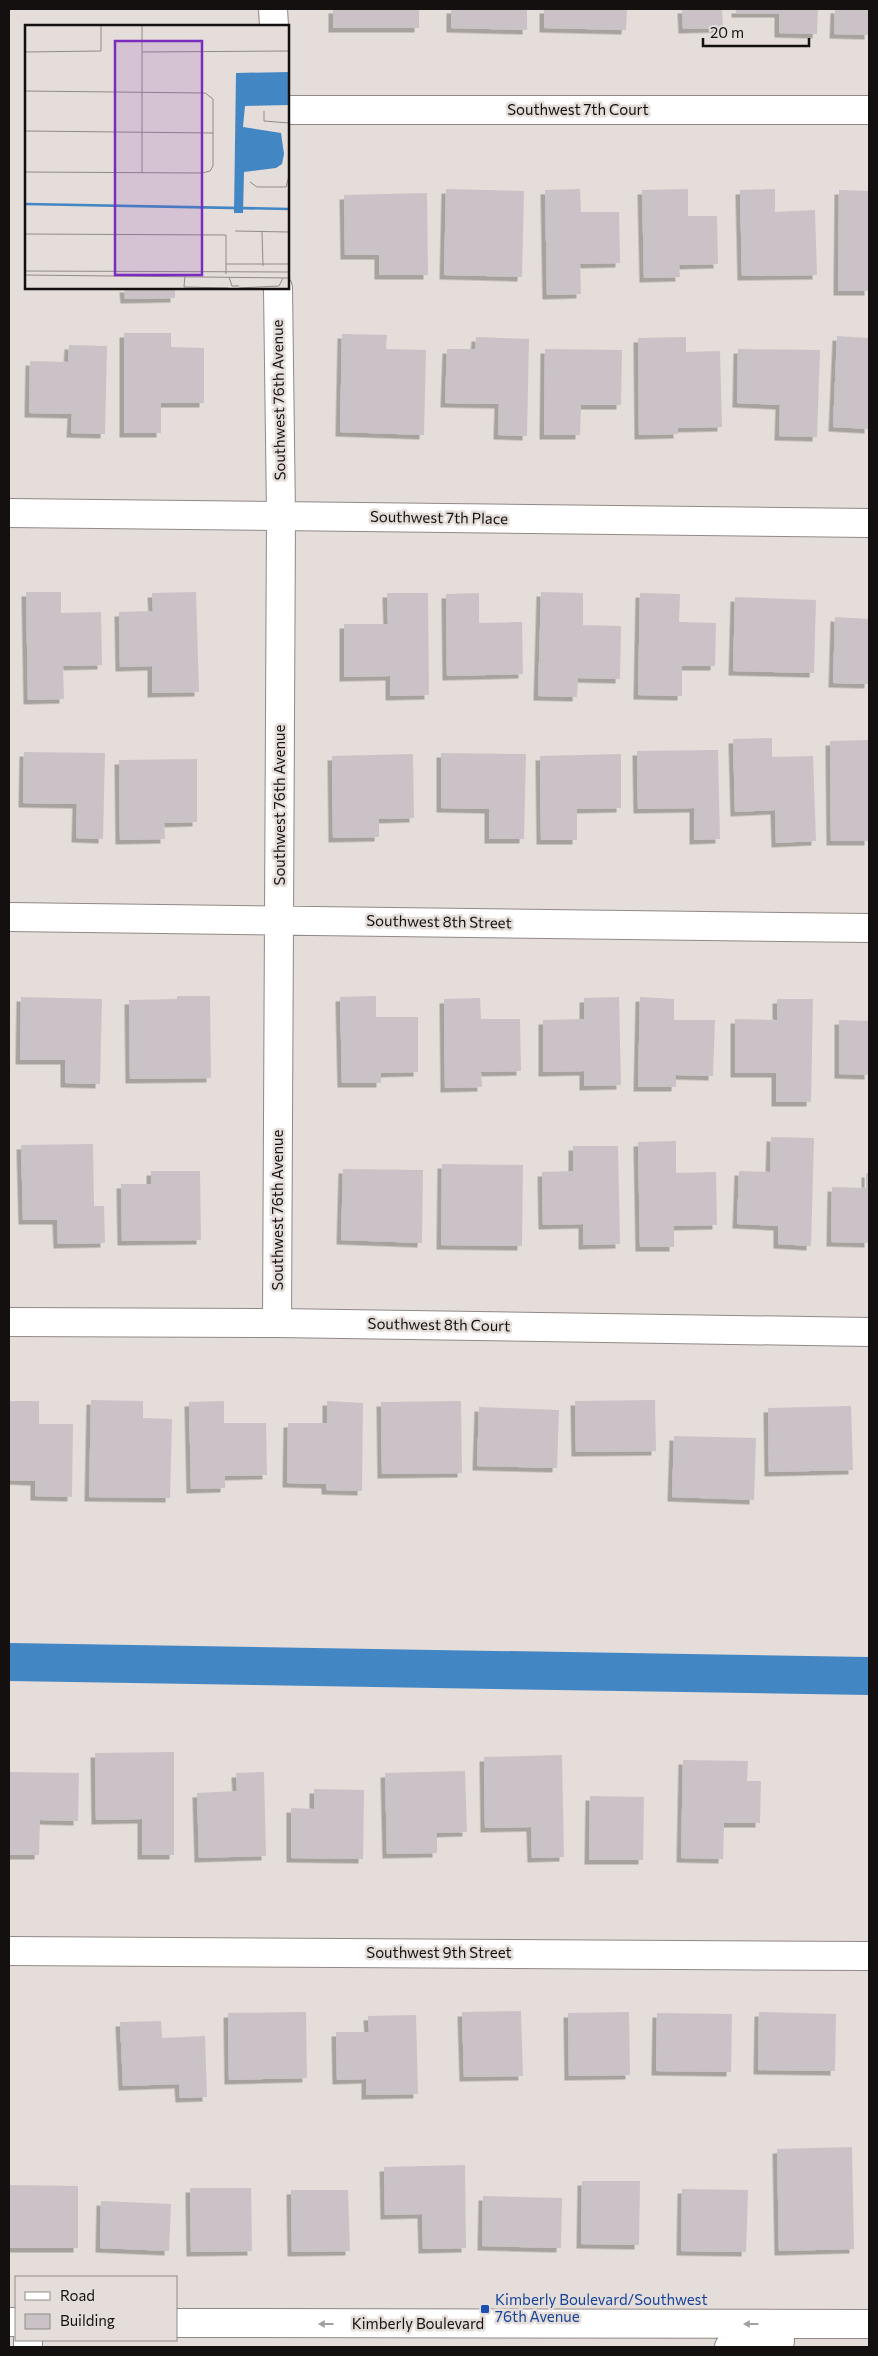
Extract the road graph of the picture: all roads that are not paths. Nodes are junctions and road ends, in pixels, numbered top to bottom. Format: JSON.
{"nodes":[{"id":1,"x":273,"y":9,"type":"edge"},
{"id":2,"x":274,"y":25,"type":"edge"},
{"id":3,"x":289,"y":110,"type":"edge"},
{"id":4,"x":869,"y":110,"type":"edge"},
{"id":5,"x":278,"y":289,"type":"edge"},
{"id":6,"x":9,"y":513,"type":"edge"},
{"id":7,"x":281,"y":516,"type":"junction"},
{"id":8,"x":869,"y":523,"type":"edge"},
{"id":9,"x":9,"y":917,"type":"edge"},
{"id":10,"x":280,"y":920,"type":"junction"},
{"id":11,"x":869,"y":928,"type":"edge"},
{"id":12,"x":9,"y":1322,"type":"edge"},
{"id":13,"x":277,"y":1323,"type":"junction"},
{"id":14,"x":869,"y":1332,"type":"edge"},
{"id":15,"x":9,"y":1951,"type":"edge"},
{"id":16,"x":869,"y":1956,"type":"edge"},
{"id":17,"x":178,"y":2323,"type":"edge"},
{"id":18,"x":869,"y":2324,"type":"edge"},
{"id":19,"x":428,"y":2336,"type":"edge"},
{"id":20,"x":869,"y":2340,"type":"edge"},
{"id":21,"x":729,"y":2347,"type":"edge"}],
"edges":[{"from":1,"to":2,"type":"street"},
{"from":3,"to":4,"type":"street","name":"Southwest 7th Court"},
{"from":5,"to":7,"type":"street","name":"Southwest 76th Avenue"},
{"from":6,"to":7,"type":"street","name":"Southwest 7th Place"},
{"from":7,"to":8,"type":"street","name":"Southwest 7th Place"},
{"from":7,"to":10,"type":"street","name":"Southwest 76th Avenue"},
{"from":9,"to":10,"type":"street","name":"Southwest 8th Street"},
{"from":10,"to":11,"type":"street","name":"Southwest 8th Street"},
{"from":10,"to":13,"type":"street","name":"Southwest 76th Avenue"},
{"from":12,"to":13,"type":"street","name":"Southwest 8th Court"},
{"from":13,"to":14,"type":"street","name":"Southwest 8th Court"},
{"from":15,"to":16,"type":"street","name":"Southwest 9th Street"},
{"from":19,"to":17,"type":"street","name":"Kimberly Boulevard","one_way":true},
{"from":18,"to":19,"type":"street","name":"Kimberly Boulevard","one_way":true},
{"from":20,"to":21,"type":"street"}]}
